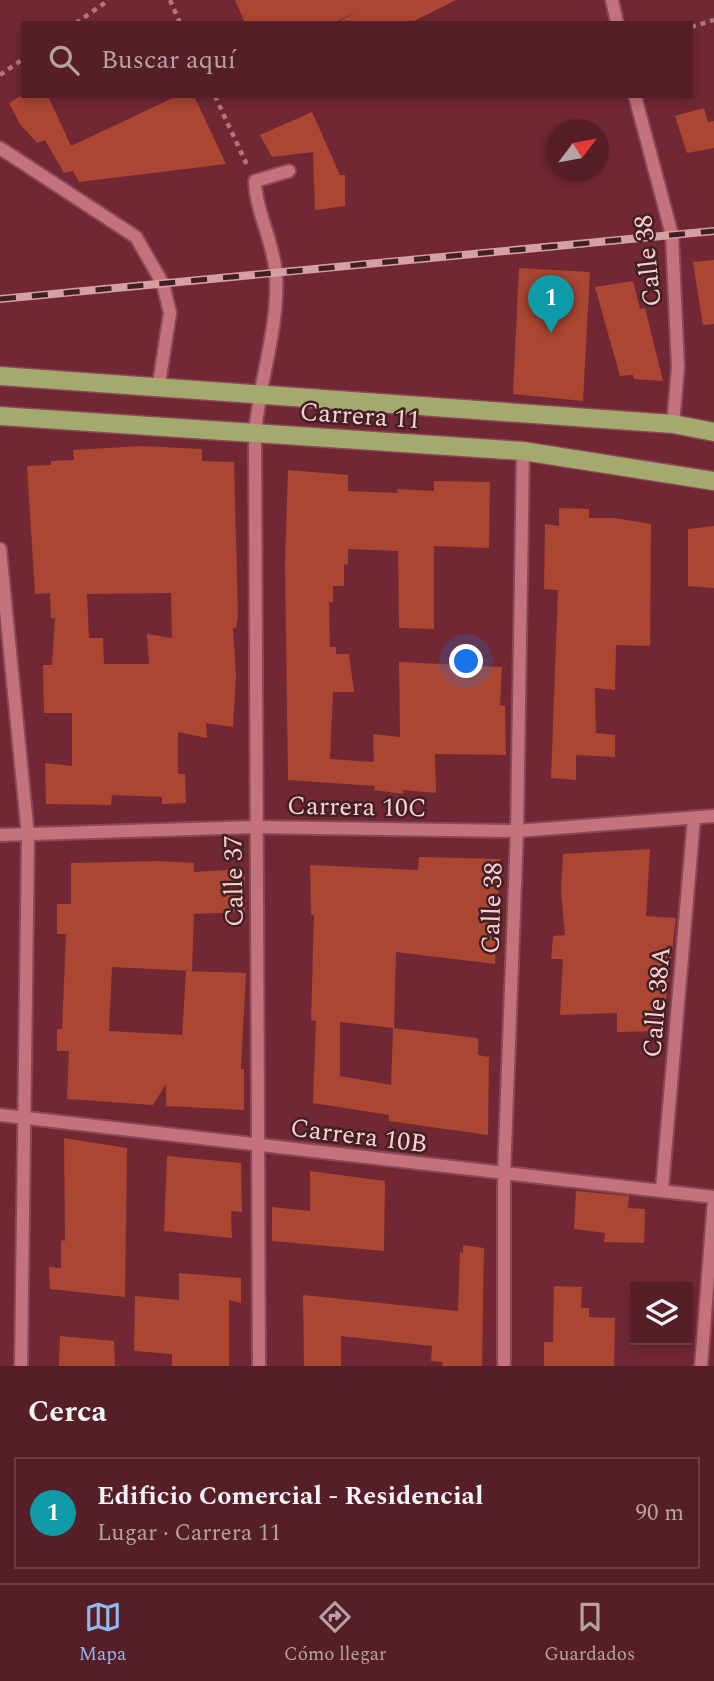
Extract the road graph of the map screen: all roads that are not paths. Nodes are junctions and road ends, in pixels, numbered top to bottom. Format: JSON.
{"nodes":[{"id":1,"x":612,"y":0,"type":"edge"},
{"id":2,"x":617,"y":21,"type":"edge"},
{"id":3,"x":636,"y":98,"type":"edge"},
{"id":4,"x":0,"y":148,"type":"edge"},
{"id":5,"x":289,"y":171,"type":"dead end"},
{"id":6,"x":0,"y":376,"type":"edge"},
{"id":7,"x":158,"y":390,"type":"junction"},
{"id":8,"x":258,"y":397,"type":"junction"},
{"id":9,"x":0,"y":416,"type":"edge"},
{"id":10,"x":673,"y":424,"type":"junction"},
{"id":11,"x":714,"y":432,"type":"edge"},
{"id":12,"x":255,"y":434,"type":"junction"},
{"id":13,"x":523,"y":452,"type":"junction"},
{"id":14,"x":714,"y":481,"type":"edge"},
{"id":15,"x":0,"y":549,"type":"edge"},
{"id":16,"x":714,"y":816,"type":"edge"},
{"id":17,"x":694,"y":818,"type":"junction"},
{"id":18,"x":255,"y":827,"type":"junction"},
{"id":19,"x":517,"y":831,"type":"junction"},
{"id":20,"x":0,"y":835,"type":"edge"},
{"id":21,"x":28,"y":836,"type":"junction"},
{"id":22,"x":0,"y":1115,"type":"edge"},
{"id":23,"x":22,"y":1119,"type":"junction"},
{"id":24,"x":260,"y":1146,"type":"junction"},
{"id":25,"x":504,"y":1174,"type":"junction"},
{"id":26,"x":662,"y":1189,"type":"junction"},
{"id":27,"x":714,"y":1198,"type":"edge"},
{"id":28,"x":21,"y":1366,"type":"edge"},
{"id":29,"x":259,"y":1366,"type":"edge"},
{"id":30,"x":504,"y":1366,"type":"edge"},
{"id":31,"x":701,"y":1366,"type":"edge"}],
"edges":[{"from":1,"to":2,"type":"street"},
{"from":3,"to":10,"type":"street","name":"Calle 38"},
{"from":4,"to":7,"type":"street"},
{"from":5,"to":8,"type":"street","name":"Calle 37"},
{"from":6,"to":7,"type":"main road","name":"Carrera 11"},
{"from":7,"to":8,"type":"main road","name":"Carrera 11"},
{"from":8,"to":10,"type":"main road","name":"Carrera 11"},
{"from":8,"to":12,"type":"street","name":"Calle 37"},
{"from":9,"to":12,"type":"main road","name":"Carrera 11"},
{"from":10,"to":11,"type":"main road","name":"Carrera 11"},
{"from":12,"to":13,"type":"main road","name":"Carrera 11"},
{"from":12,"to":18,"type":"street","name":"Calle 37"},
{"from":13,"to":14,"type":"main road","name":"Carrera 11"},
{"from":13,"to":19,"type":"street","name":"Calle 38"},
{"from":15,"to":21,"type":"street"},
{"from":16,"to":17,"type":"street","name":"Carrera 10C"},
{"from":17,"to":19,"type":"street","name":"Carrera 10C"},
{"from":17,"to":26,"type":"street","name":"Calle 38A"},
{"from":18,"to":19,"type":"street","name":"Carrera 10C"},
{"from":18,"to":21,"type":"street","name":"Carrera 10C"},
{"from":18,"to":24,"type":"street","name":"Calle 37"},
{"from":19,"to":25,"type":"street","name":"Calle 38"},
{"from":20,"to":21,"type":"street","name":"Carrera 10C"},
{"from":21,"to":23,"type":"street"},
{"from":22,"to":23,"type":"street","name":"Carrera 10B"},
{"from":23,"to":24,"type":"street","name":"Carrera 10B"},
{"from":23,"to":28,"type":"street"},
{"from":24,"to":25,"type":"street","name":"Carrera 10B"},
{"from":24,"to":29,"type":"street","name":"Calle 37"},
{"from":25,"to":26,"type":"street","name":"Carrera 10B"},
{"from":25,"to":30,"type":"street","name":"Calle 38"},
{"from":26,"to":27,"type":"street","name":"Carrera 10B"},
{"from":27,"to":31,"type":"street"}]}
